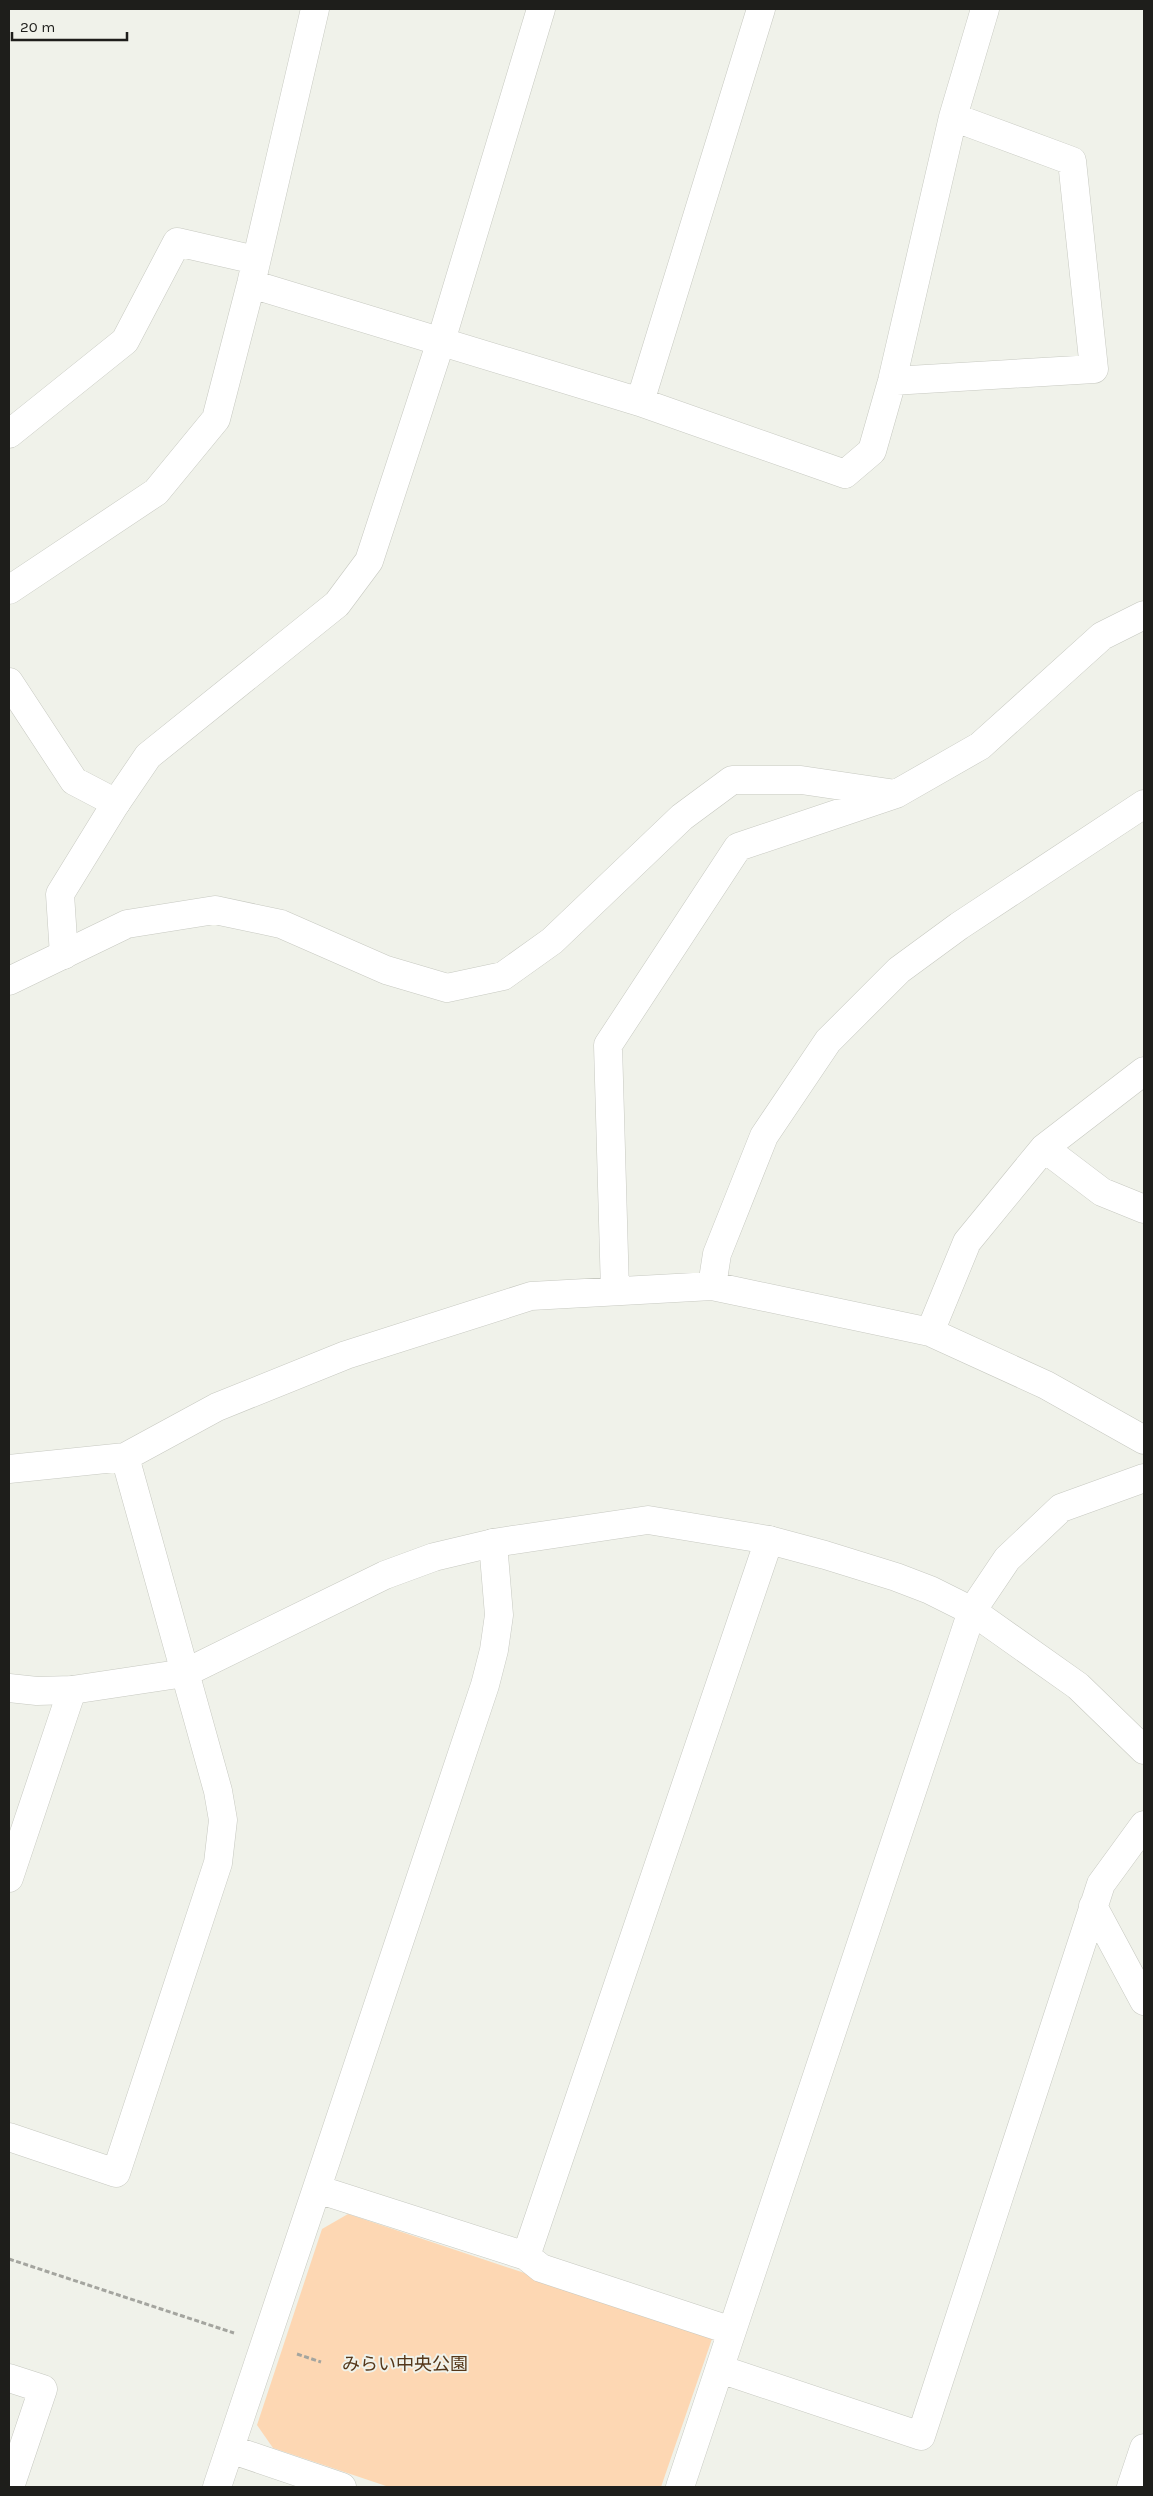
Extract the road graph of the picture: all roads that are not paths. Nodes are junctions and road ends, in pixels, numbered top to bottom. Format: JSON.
{"nodes":[{"id":1,"x":315,"y":9,"type":"edge"},
{"id":2,"x":541,"y":9,"type":"edge"},
{"id":3,"x":761,"y":9,"type":"edge"},
{"id":4,"x":985,"y":9,"type":"edge"},
{"id":5,"x":953,"y":117,"type":"junction"},
{"id":6,"x":254,"y":272,"type":"junction"},
{"id":7,"x":441,"y":341,"type":"junction"},
{"id":8,"x":892,"y":381,"type":"junction"},
{"id":9,"x":640,"y":402,"type":"junction"},
{"id":10,"x":9,"y":434,"type":"edge"},
{"id":11,"x":9,"y":590,"type":"edge"},
{"id":12,"x":1144,"y":615,"type":"edge"},
{"id":13,"x":9,"y":682,"type":"edge"},
{"id":14,"x":896,"y":794,"type":"junction"},
{"id":15,"x":116,"y":803,"type":"junction"},
{"id":16,"x":1144,"y":804,"type":"edge"},
{"id":17,"x":64,"y":955,"type":"junction"},
{"id":18,"x":9,"y":981,"type":"edge"},
{"id":19,"x":1144,"y":1071,"type":"edge"},
{"id":20,"x":1044,"y":1148,"type":"junction"},
{"id":21,"x":1144,"y":1209,"type":"edge"},
{"id":22,"x":712,"y":1286,"type":"junction"},
{"id":23,"x":616,"y":1292,"type":"junction"},
{"id":24,"x":930,"y":1332,"type":"junction"},
{"id":25,"x":1144,"y":1440,"type":"edge"},
{"id":26,"x":125,"y":1458,"type":"junction"},
{"id":27,"x":9,"y":1469,"type":"edge"},
{"id":28,"x":1144,"y":1478,"type":"edge"},
{"id":29,"x":769,"y":1540,"type":"junction"},
{"id":30,"x":493,"y":1543,"type":"junction"},
{"id":31,"x":972,"y":1611,"type":"junction"},
{"id":32,"x":185,"y":1672,"type":"junction"},
{"id":33,"x":9,"y":1688,"type":"edge"},
{"id":34,"x":72,"y":1690,"type":"junction"},
{"id":35,"x":1144,"y":1750,"type":"edge"},
{"id":36,"x":1144,"y":1825,"type":"edge"},
{"id":37,"x":9,"y":1878,"type":"edge"},
{"id":38,"x":1093,"y":1906,"type":"junction"},
{"id":39,"x":1144,"y":2001,"type":"edge"},
{"id":40,"x":9,"y":2137,"type":"edge"},
{"id":41,"x":317,"y":2189,"type":"junction"},
{"id":42,"x":526,"y":2256,"type":"junction"},
{"id":43,"x":732,"y":2331,"type":"junction"},
{"id":44,"x":720,"y":2369,"type":"junction"},
{"id":45,"x":9,"y":2378,"type":"edge"},
{"id":46,"x":1144,"y":2448,"type":"edge"},
{"id":47,"x":230,"y":2449,"type":"junction"},
{"id":48,"x":683,"y":2486,"type":"edge"},
{"id":49,"x":10,"y":2487,"type":"edge"},
{"id":50,"x":217,"y":2487,"type":"edge"},
{"id":51,"x":342,"y":2487,"type":"edge"},
{"id":52,"x":1131,"y":2487,"type":"edge"}],
"edges":[{"from":1,"to":6,"type":"street"},
{"from":2,"to":7,"type":"street"},
{"from":3,"to":9,"type":"street"},
{"from":4,"to":5,"type":"street"},
{"from":5,"to":8,"type":"street"},
{"from":5,"to":8,"type":"street"},
{"from":6,"to":7,"type":"street"},
{"from":6,"to":10,"type":"street"},
{"from":6,"to":11,"type":"street"},
{"from":7,"to":9,"type":"street"},
{"from":7,"to":15,"type":"street"},
{"from":8,"to":9,"type":"street"},
{"from":12,"to":14,"type":"street"},
{"from":13,"to":15,"type":"street"},
{"from":14,"to":17,"type":"street"},
{"from":14,"to":23,"type":"street"},
{"from":15,"to":17,"type":"street"},
{"from":16,"to":22,"type":"street"},
{"from":17,"to":18,"type":"street"},
{"from":19,"to":20,"type":"street"},
{"from":20,"to":21,"type":"street"},
{"from":20,"to":24,"type":"street"},
{"from":22,"to":23,"type":"street"},
{"from":22,"to":24,"type":"street"},
{"from":23,"to":26,"type":"street"},
{"from":24,"to":25,"type":"street"},
{"from":26,"to":27,"type":"street"},
{"from":26,"to":32,"type":"street"},
{"from":28,"to":31,"type":"street"},
{"from":29,"to":30,"type":"street"},
{"from":29,"to":31,"type":"street"},
{"from":29,"to":42,"type":"street"},
{"from":30,"to":32,"type":"street"},
{"from":30,"to":41,"type":"street"},
{"from":31,"to":35,"type":"street"},
{"from":31,"to":43,"type":"street"},
{"from":32,"to":34,"type":"street"},
{"from":32,"to":40,"type":"street"},
{"from":33,"to":34,"type":"street"},
{"from":34,"to":37,"type":"street"},
{"from":36,"to":38,"type":"street"},
{"from":38,"to":39,"type":"street"},
{"from":38,"to":44,"type":"street"},
{"from":41,"to":42,"type":"street"},
{"from":41,"to":47,"type":"street"},
{"from":42,"to":43,"type":"street"},
{"from":43,"to":44,"type":"street"},
{"from":44,"to":48,"type":"street"},
{"from":45,"to":49,"type":"street"},
{"from":46,"to":52,"type":"street"},
{"from":47,"to":50,"type":"street"},
{"from":47,"to":51,"type":"street"}]}
